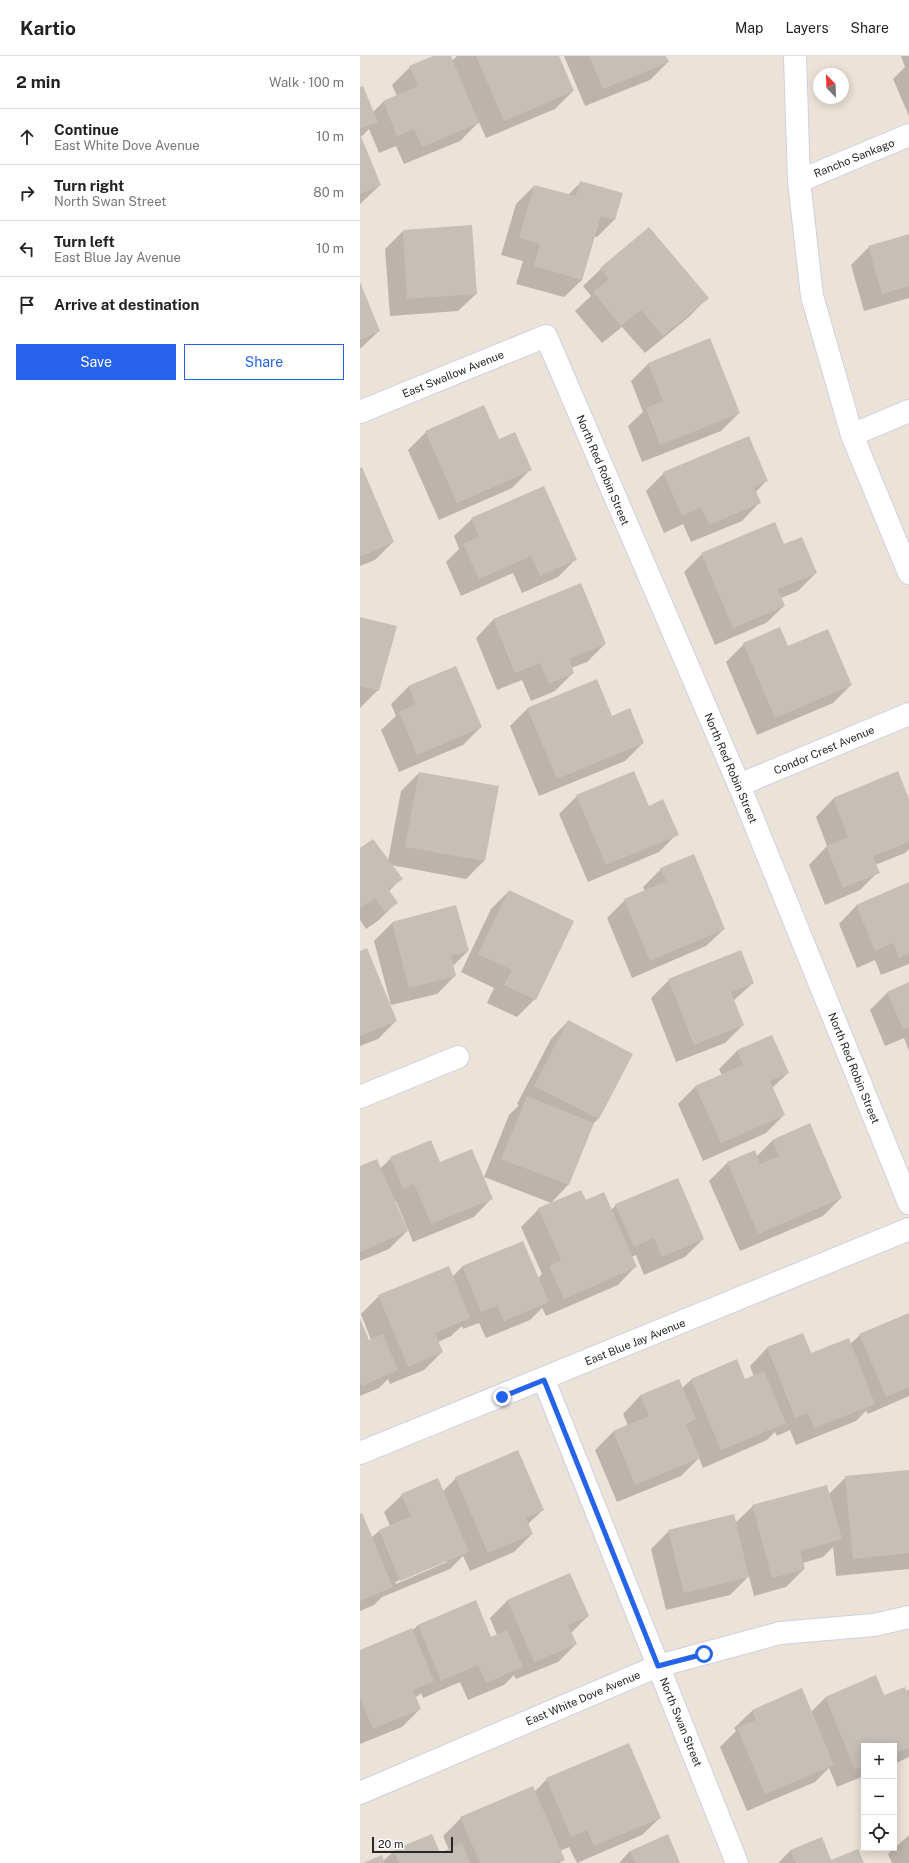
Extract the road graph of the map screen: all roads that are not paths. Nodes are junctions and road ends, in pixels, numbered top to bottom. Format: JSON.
{"nodes":[{"id":1,"x":795,"y":56,"type":"edge"},
{"id":2,"x":909,"y":136,"type":"edge"},
{"id":3,"x":799,"y":180,"type":"junction"},
{"id":4,"x":546,"y":336,"type":"joint"},
{"id":5,"x":909,"y":411,"type":"edge"},
{"id":6,"x":360,"y":412,"type":"edge"},
{"id":7,"x":852,"y":435,"type":"junction"},
{"id":8,"x":909,"y":573,"type":"edge"},
{"id":9,"x":909,"y":714,"type":"edge"},
{"id":10,"x":739,"y":785,"type":"junction"},
{"id":11,"x":458,"y":1057,"type":"dead end"},
{"id":12,"x":360,"y":1097,"type":"edge"},
{"id":13,"x":909,"y":1203,"type":"edge"},
{"id":14,"x":909,"y":1229,"type":"edge"},
{"id":15,"x":544,"y":1380,"type":"junction"},
{"id":16,"x":360,"y":1453,"type":"edge"},
{"id":17,"x":909,"y":1617,"type":"edge"},
{"id":18,"x":658,"y":1666,"type":"junction"},
{"id":19,"x":360,"y":1793,"type":"edge"},
{"id":20,"x":737,"y":1863,"type":"edge"}],
"edges":[{"from":1,"to":3,"type":"street"},
{"from":2,"to":3,"type":"street","name":"Rancho Sankago"},
{"from":3,"to":7,"type":"street"},
{"from":4,"to":6,"type":"street","name":"East Swallow Avenue"},
{"from":4,"to":10,"type":"street","name":"North Red Robin Street"},
{"from":5,"to":7,"type":"street"},
{"from":7,"to":8,"type":"street"},
{"from":9,"to":10,"type":"street","name":"Condor Crest Avenue"},
{"from":10,"to":13,"type":"street","name":"North Red Robin Street"},
{"from":11,"to":12,"type":"street"},
{"from":14,"to":15,"type":"street","name":"East Blue Jay Avenue"},
{"from":15,"to":16,"type":"street","name":"East Blue Jay Avenue"},
{"from":15,"to":18,"type":"street","name":"North Swan Street"},
{"from":17,"to":18,"type":"street","name":"East White Dove Avenue"},
{"from":18,"to":19,"type":"street","name":"East White Dove Avenue"},
{"from":18,"to":20,"type":"street","name":"North Swan Street"}]}
